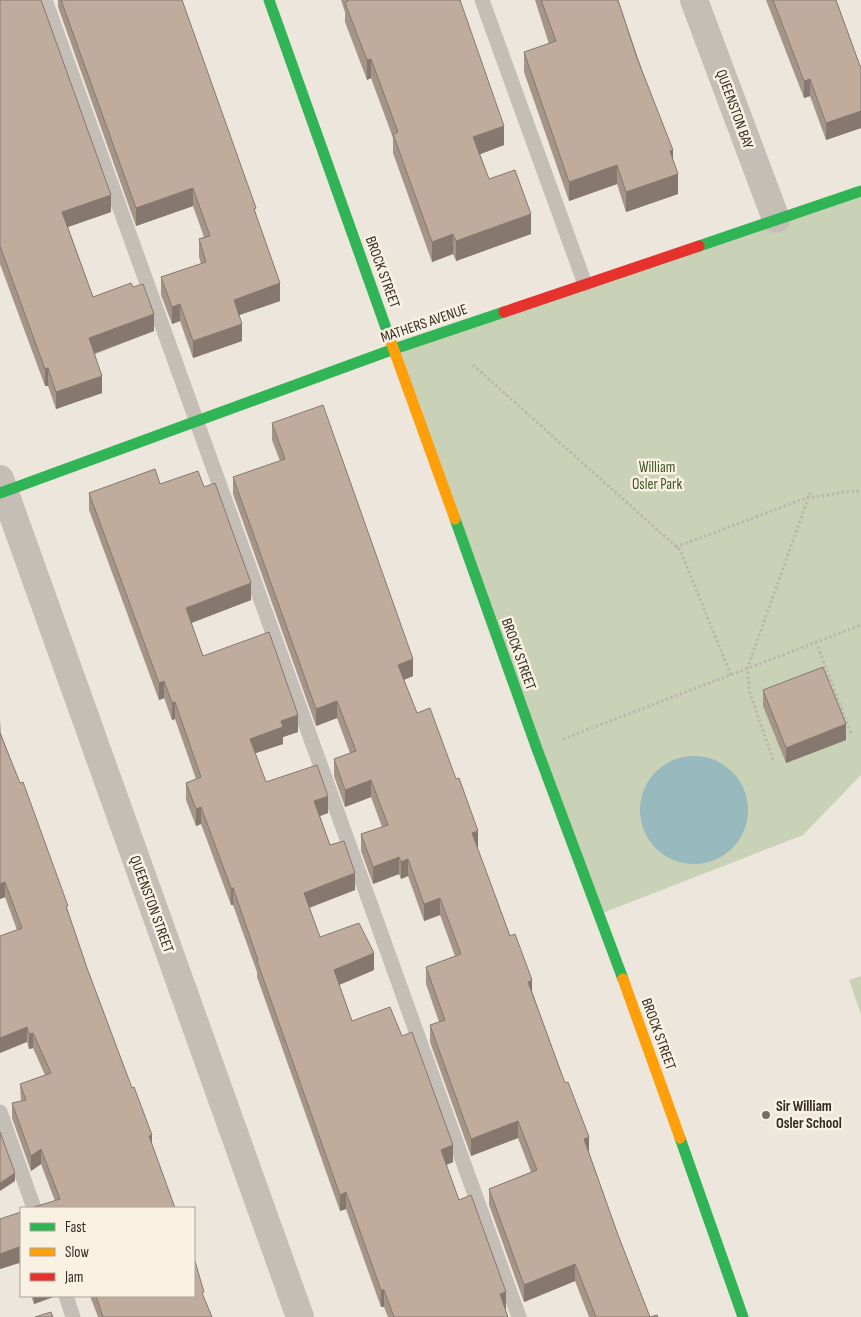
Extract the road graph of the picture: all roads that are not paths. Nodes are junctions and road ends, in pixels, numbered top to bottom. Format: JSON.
{"nodes":[{"id":1,"x":45,"y":0,"type":"edge"},
{"id":2,"x":269,"y":0,"type":"edge"},
{"id":3,"x":482,"y":0,"type":"edge"},
{"id":4,"x":694,"y":0,"type":"edge"},
{"id":5,"x":861,"y":191,"type":"edge"},
{"id":6,"x":776,"y":219,"type":"junction"},
{"id":7,"x":585,"y":284,"type":"junction"},
{"id":8,"x":394,"y":349,"type":"junction"},
{"id":9,"x":197,"y":421,"type":"junction"},
{"id":10,"x":1,"y":488,"type":"edge"},
{"id":11,"x":0,"y":1112,"type":"edge"},
{"id":12,"x":34,"y":1207,"type":"edge"},
{"id":13,"x":66,"y":1297,"type":"edge"},
{"id":14,"x":73,"y":1317,"type":"edge"},
{"id":15,"x":300,"y":1317,"type":"edge"},
{"id":16,"x":519,"y":1317,"type":"edge"},
{"id":17,"x":743,"y":1317,"type":"edge"}],
"edges":[{"from":1,"to":9,"type":"lane"},
{"from":2,"to":8,"type":"street","name":"BROCK STREET"},
{"from":3,"to":7,"type":"lane"},
{"from":4,"to":6,"type":"street","name":"QUEENSTON BAY"},
{"from":5,"to":6,"type":"street","name":"MATHERS AVENUE"},
{"from":6,"to":7,"type":"street","name":"MATHERS AVENUE"},
{"from":7,"to":8,"type":"street","name":"MATHERS AVENUE"},
{"from":8,"to":9,"type":"street","name":"MATHERS AVENUE"},
{"from":8,"to":17,"type":"street","name":"BROCK STREET"},
{"from":9,"to":10,"type":"street","name":"MATHERS AVENUE"},
{"from":9,"to":16,"type":"lane"},
{"from":10,"to":15,"type":"street","name":"QUEENSTON STREET"},
{"from":11,"to":12,"type":"lane"},
{"from":13,"to":14,"type":"lane"}]}
